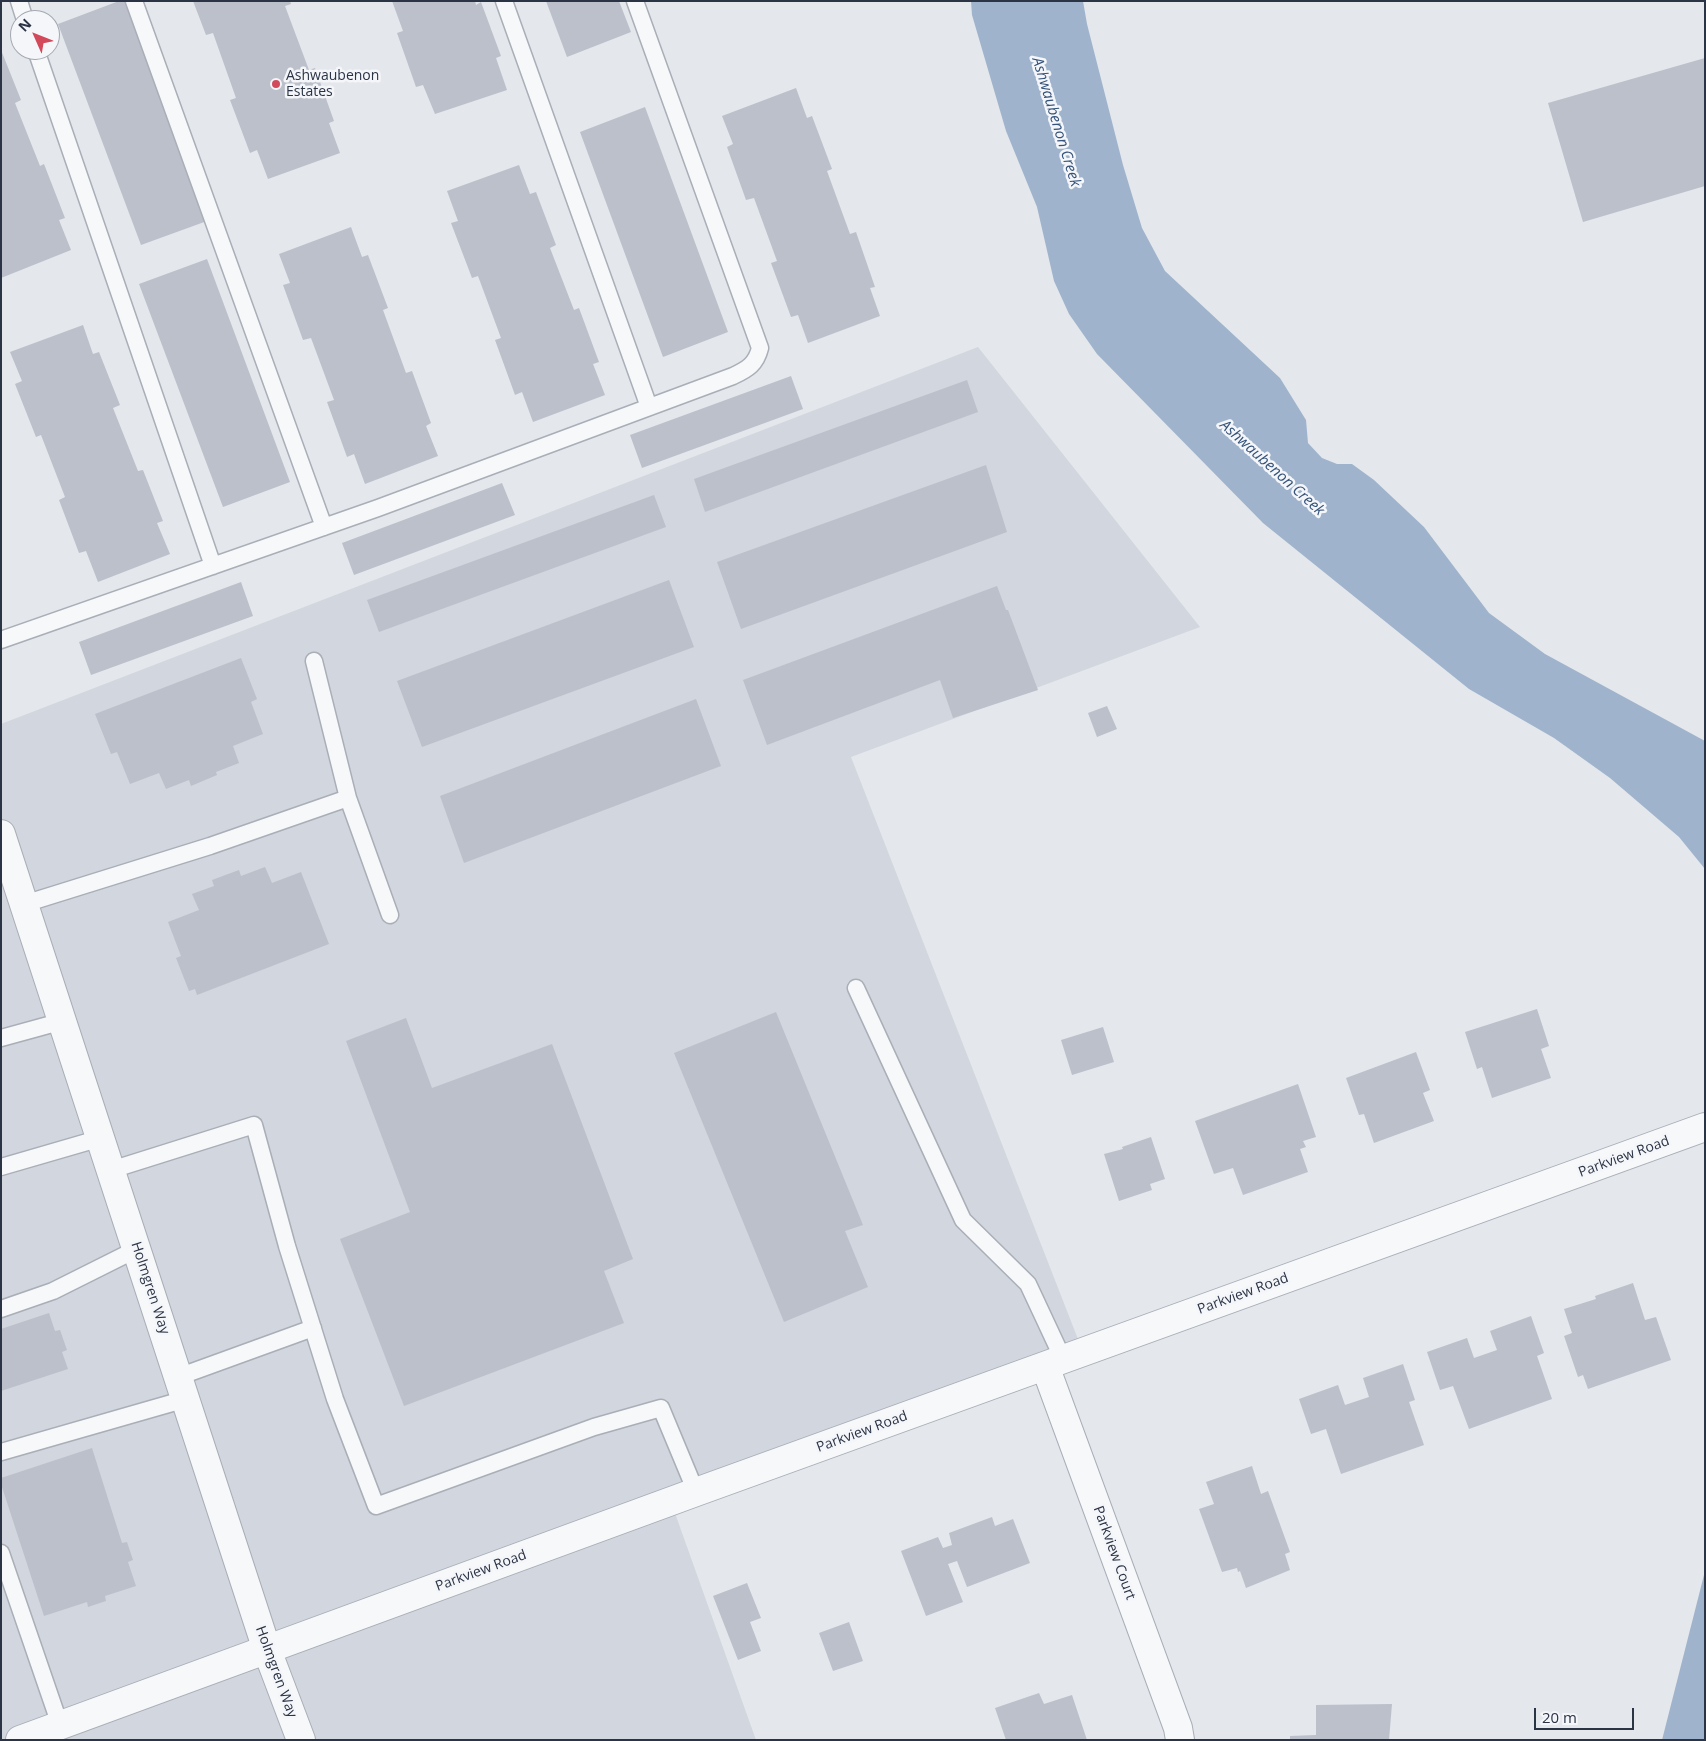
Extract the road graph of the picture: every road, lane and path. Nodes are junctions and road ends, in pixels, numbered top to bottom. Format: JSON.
{"nodes":[{"id":1,"x":134,"y":1,"type":"edge"},
{"id":2,"x":504,"y":1,"type":"edge"},
{"id":3,"x":635,"y":1,"type":"edge"},
{"id":4,"x":39,"y":60,"type":"edge"},
{"id":5,"x":650,"y":407,"type":"junction"},
{"id":6,"x":324,"y":527,"type":"junction"},
{"id":7,"x":213,"y":566,"type":"junction"},
{"id":8,"x":1,"y":640,"type":"edge"},
{"id":9,"x":314,"y":661,"type":"dead end"},
{"id":10,"x":348,"y":798,"type":"junction"},
{"id":11,"x":1,"y":834,"type":"edge"},
{"id":12,"x":24,"y":904,"type":"junction"},
{"id":13,"x":390,"y":915,"type":"dead end"},
{"id":14,"x":856,"y":988,"type":"dead end"},
{"id":15,"x":63,"y":1021,"type":"junction"},
{"id":16,"x":1,"y":1038,"type":"edge"},
{"id":17,"x":1705,"y":1128,"type":"edge"},
{"id":18,"x":101,"y":1138,"type":"junction"},
{"id":19,"x":1,"y":1167,"type":"edge"},
{"id":20,"x":111,"y":1170,"type":"junction"},
{"id":21,"x":137,"y":1249,"type":"junction"},
{"id":22,"x":1,"y":1309,"type":"edge"},
{"id":23,"x":313,"y":1328,"type":"junction"},
{"id":24,"x":1054,"y":1363,"type":"junction"},
{"id":25,"x":182,"y":1388,"type":"junction"},
{"id":26,"x":1,"y":1452,"type":"edge"},
{"id":27,"x":696,"y":1492,"type":"junction"},
{"id":28,"x":1,"y":1552,"type":"edge"},
{"id":29,"x":267,"y":1650,"type":"junction"},
{"id":30,"x":60,"y":1725,"type":"junction"},
{"id":31,"x":20,"y":1740,"type":"edge"},
{"id":32,"x":301,"y":1740,"type":"edge"},
{"id":33,"x":1180,"y":1740,"type":"edge"}],
"edges":[{"from":1,"to":6,"type":"lane"},
{"from":2,"to":5,"type":"lane"},
{"from":3,"to":5,"type":"lane"},
{"from":4,"to":7,"type":"lane"},
{"from":5,"to":6,"type":"lane"},
{"from":6,"to":7,"type":"lane"},
{"from":7,"to":8,"type":"lane"},
{"from":9,"to":10,"type":"lane"},
{"from":10,"to":12,"type":"lane"},
{"from":10,"to":13,"type":"lane"},
{"from":11,"to":12,"type":"street","name":"Holmgren Way"},
{"from":12,"to":15,"type":"street","name":"Holmgren Way"},
{"from":14,"to":24,"type":"lane"},
{"from":15,"to":16,"type":"lane"},
{"from":15,"to":18,"type":"street","name":"Holmgren Way"},
{"from":17,"to":24,"type":"street","name":"Parkview Road"},
{"from":18,"to":19,"type":"lane"},
{"from":18,"to":20,"type":"street","name":"Holmgren Way"},
{"from":20,"to":21,"type":"street","name":"Holmgren Way"},
{"from":20,"to":23,"type":"lane"},
{"from":21,"to":22,"type":"lane"},
{"from":21,"to":25,"type":"street","name":"Holmgren Way"},
{"from":23,"to":25,"type":"lane"},
{"from":23,"to":27,"type":"lane"},
{"from":24,"to":27,"type":"street","name":"Parkview Road"},
{"from":24,"to":33,"type":"street","name":"Parkview Court"},
{"from":25,"to":26,"type":"lane"},
{"from":25,"to":29,"type":"street","name":"Holmgren Way"},
{"from":27,"to":29,"type":"street","name":"Parkview Road"},
{"from":28,"to":30,"type":"lane"},
{"from":29,"to":30,"type":"street","name":"Parkview Road"},
{"from":29,"to":32,"type":"street","name":"Holmgren Way"},
{"from":30,"to":31,"type":"street","name":"Parkview Road"}]}
